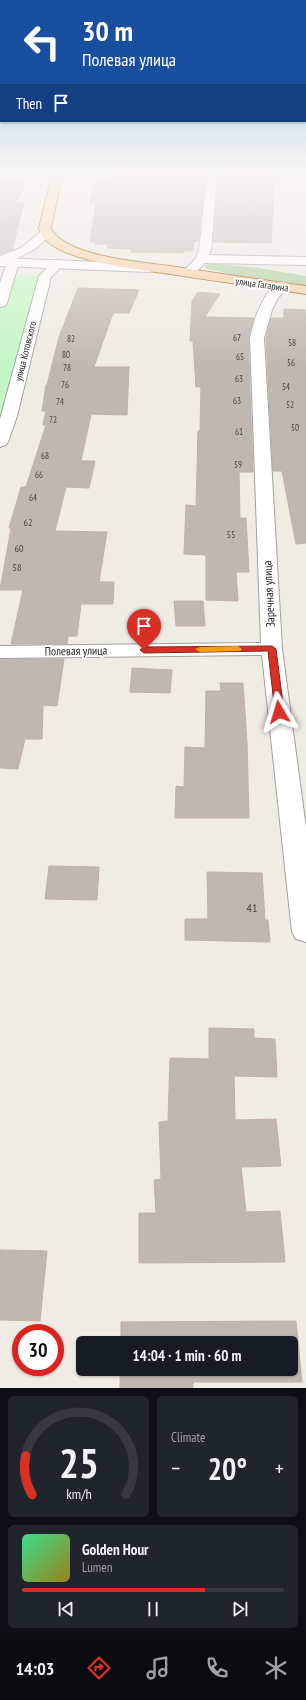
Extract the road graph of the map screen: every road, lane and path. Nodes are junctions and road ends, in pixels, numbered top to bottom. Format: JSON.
{"nodes":[{"id":1,"x":39,"y":240,"type":"edge"},
{"id":2,"x":54,"y":240,"type":"edge"},
{"id":3,"x":206,"y":240,"type":"edge"},
{"id":4,"x":202,"y":259,"type":"junction"},
{"id":5,"x":306,"y":261,"type":"edge"},
{"id":6,"x":10,"y":262,"type":"edge"},
{"id":7,"x":58,"y":264,"type":"junction"},
{"id":8,"x":158,"y":268,"type":"junction"},
{"id":9,"x":188,"y":273,"type":"junction"},
{"id":10,"x":282,"y":286,"type":"junction"},
{"id":11,"x":306,"y":290,"type":"edge"},
{"id":12,"x":0,"y":303,"type":"edge"},
{"id":13,"x":4,"y":416,"type":"edge"},
{"id":14,"x":0,"y":442,"type":"edge"},
{"id":15,"x":272,"y":649,"type":"junction"},
{"id":16,"x":0,"y":652,"type":"edge"},
{"id":17,"x":306,"y":932,"type":"edge"}],
"edges":[{"from":1,"to":6,"type":"street"},
{"from":2,"to":8,"type":"main road","name":"улица Гагарина"},
{"from":3,"to":4,"type":"street"},
{"from":4,"to":5,"type":"street"},
{"from":4,"to":9,"type":"street"},
{"from":6,"to":7,"type":"street"},
{"from":6,"to":12,"type":"street"},
{"from":7,"to":8,"type":"street"},
{"from":7,"to":13,"type":"street","name":"улица Котовского"},
{"from":8,"to":9,"type":"main road","name":"улица Гагарина"},
{"from":9,"to":10,"type":"main road","name":"улица Гагарина"},
{"from":10,"to":11,"type":"main road","name":"улица Гагарина"},
{"from":10,"to":15,"type":"street","name":"Заречная улица"},
{"from":13,"to":14,"type":"street","name":"улица Котовского"},
{"from":15,"to":16,"type":"street","name":"Полевая улица"},
{"from":15,"to":17,"type":"street","name":"Заречная улица"}]}
